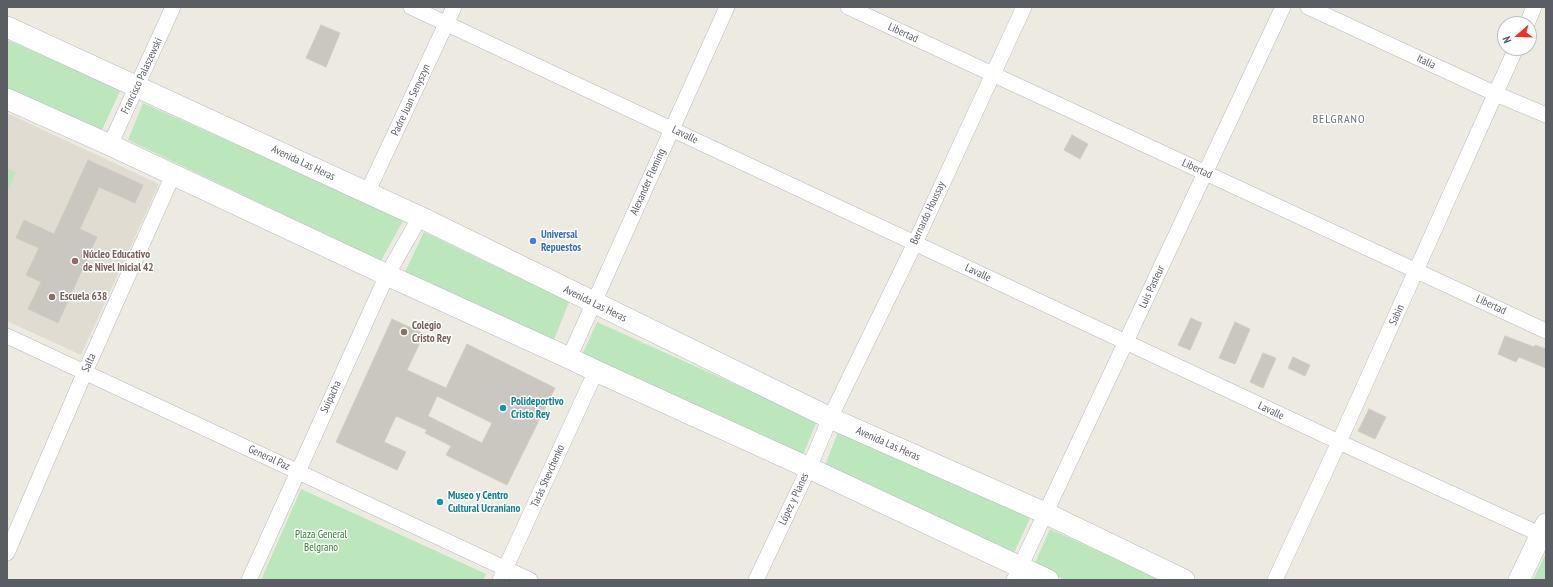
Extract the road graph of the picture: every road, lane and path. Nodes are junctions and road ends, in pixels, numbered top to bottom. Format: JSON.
{"nodes":[{"id":1,"x":173,"y":7,"type":"edge"},
{"id":2,"x":411,"y":7,"type":"edge"},
{"id":3,"x":454,"y":7,"type":"edge"},
{"id":4,"x":727,"y":7,"type":"edge"},
{"id":5,"x":848,"y":7,"type":"edge"},
{"id":6,"x":1024,"y":7,"type":"edge"},
{"id":7,"x":1282,"y":7,"type":"edge"},
{"id":8,"x":1308,"y":7,"type":"edge"},
{"id":9,"x":446,"y":24,"type":"junction"},
{"id":10,"x":7,"y":27,"type":"edge"},
{"id":11,"x":1513,"y":56,"type":"edge"},
{"id":12,"x":993,"y":74,"type":"junction"},
{"id":13,"x":137,"y":87,"type":"junction"},
{"id":14,"x":1496,"y":94,"type":"junction"},
{"id":15,"x":7,"y":100,"type":"edge"},
{"id":16,"x":1546,"y":115,"type":"edge"},
{"id":17,"x":672,"y":129,"type":"junction"},
{"id":18,"x":110,"y":145,"type":"junction"},
{"id":19,"x":1205,"y":172,"type":"junction"},
{"id":20,"x":173,"y":175,"type":"junction"},
{"id":21,"x":367,"y":193,"type":"junction"},
{"id":22,"x":420,"y":217,"type":"junction"},
{"id":23,"x":915,"y":243,"type":"junction"},
{"id":24,"x":1417,"y":271,"type":"junction"},
{"id":25,"x":387,"y":275,"type":"junction"},
{"id":26,"x":593,"y":303,"type":"junction"},
{"id":27,"x":1546,"y":330,"type":"edge"},
{"id":28,"x":7,"y":336,"type":"edge"},
{"id":29,"x":1126,"y":343,"type":"junction"},
{"id":30,"x":569,"y":358,"type":"junction"},
{"id":31,"x":596,"y":371,"type":"junction"},
{"id":32,"x":85,"y":372,"type":"junction"},
{"id":33,"x":830,"y":418,"type":"junction"},
{"id":34,"x":1339,"y":442,"type":"junction"},
{"id":35,"x":809,"y":468,"type":"junction"},
{"id":36,"x":297,"y":471,"type":"junction"},
{"id":37,"x":1045,"y":513,"type":"junction"},
{"id":38,"x":1544,"y":532,"type":"edge"},
{"id":39,"x":7,"y":553,"type":"edge"},
{"id":40,"x":1018,"y":573,"type":"edge"},
{"id":41,"x":503,"y":574,"type":"edge"},
{"id":42,"x":249,"y":580,"type":"edge"},
{"id":43,"x":530,"y":580,"type":"edge"},
{"id":44,"x":756,"y":580,"type":"edge"},
{"id":45,"x":1048,"y":580,"type":"edge"},
{"id":46,"x":1184,"y":580,"type":"edge"},
{"id":47,"x":1275,"y":580,"type":"edge"},
{"id":48,"x":1519,"y":580,"type":"edge"}],
"edges":[{"from":1,"to":13,"type":"street","name":"Francisco Palaszewski"},
{"from":2,"to":9,"type":"street","name":"Lavalle"},
{"from":3,"to":9,"type":"street","name":"Padre Juan Senyszyn"},
{"from":4,"to":17,"type":"street","name":"Alexander Fleming"},
{"from":5,"to":12,"type":"street","name":"Libertad"},
{"from":6,"to":12,"type":"street","name":"Bernardo Houssay"},
{"from":7,"to":19,"type":"street","name":"Luis Pasteur"},
{"from":8,"to":14,"type":"street","name":"Italia"},
{"from":9,"to":17,"type":"street","name":"Lavalle"},
{"from":9,"to":21,"type":"street","name":"Padre Juan Senyszyn"},
{"from":10,"to":13,"type":"main road","name":"Avenida Las Heras"},
{"from":11,"to":14,"type":"street","name":"Sabin"},
{"from":12,"to":19,"type":"street","name":"Libertad"},
{"from":12,"to":23,"type":"street","name":"Bernardo Houssay"},
{"from":13,"to":18,"type":"street","name":"Francisco Palaszewski"},
{"from":13,"to":21,"type":"main road","name":"Avenida Las Heras"},
{"from":14,"to":16,"type":"street","name":"Italia"},
{"from":14,"to":24,"type":"street","name":"Sabin"},
{"from":15,"to":18,"type":"main road"},
{"from":17,"to":23,"type":"street","name":"Lavalle"},
{"from":17,"to":26,"type":"street","name":"Alexander Fleming"},
{"from":18,"to":20,"type":"main road"},
{"from":19,"to":24,"type":"street","name":"Libertad"},
{"from":19,"to":29,"type":"street","name":"Luis Pasteur"},
{"from":20,"to":25,"type":"main road"},
{"from":20,"to":32,"type":"street","name":"Salta"},
{"from":21,"to":22,"type":"main road","name":"Avenida Las Heras"},
{"from":22,"to":25,"type":"street","name":"Suipacha"},
{"from":22,"to":26,"type":"main road","name":"Avenida Las Heras"},
{"from":23,"to":29,"type":"street","name":"Lavalle"},
{"from":23,"to":33,"type":"street","name":"Bernardo Houssay"},
{"from":24,"to":27,"type":"street","name":"Libertad"},
{"from":24,"to":34,"type":"street","name":"Sabin"},
{"from":25,"to":30,"type":"main road"},
{"from":25,"to":36,"type":"street","name":"Suipacha"},
{"from":26,"to":30,"type":"street","name":"Alexander Fleming"},
{"from":26,"to":33,"type":"main road","name":"Avenida Las Heras"},
{"from":28,"to":32,"type":"street","name":"General Paz"},
{"from":29,"to":34,"type":"street","name":"Lavalle"},
{"from":29,"to":37,"type":"street","name":"Luis Pasteur"},
{"from":30,"to":31,"type":"main road"},
{"from":31,"to":35,"type":"main road"},
{"from":31,"to":41,"type":"street","name":"Tarás Shevchenko"},
{"from":32,"to":36,"type":"street","name":"General Paz"},
{"from":32,"to":39,"type":"street","name":"Salta"},
{"from":33,"to":35,"type":"street","name":"López y Planes"},
{"from":33,"to":37,"type":"main road","name":"Avenida Las Heras"},
{"from":34,"to":38,"type":"street","name":"Lavalle"},
{"from":34,"to":47,"type":"street","name":"Sabin"},
{"from":35,"to":40,"type":"main road"},
{"from":35,"to":44,"type":"street","name":"López y Planes"},
{"from":36,"to":41,"type":"street","name":"General Paz"},
{"from":36,"to":42,"type":"street","name":"Suipacha"},
{"from":37,"to":40,"type":"street","name":"Luis Pasteur"},
{"from":37,"to":46,"type":"main road","name":"Avenida Las Heras"},
{"from":38,"to":48,"type":"main road"},
{"from":40,"to":45,"type":"main road"},
{"from":41,"to":43,"type":"street","name":"General Paz"}]}
